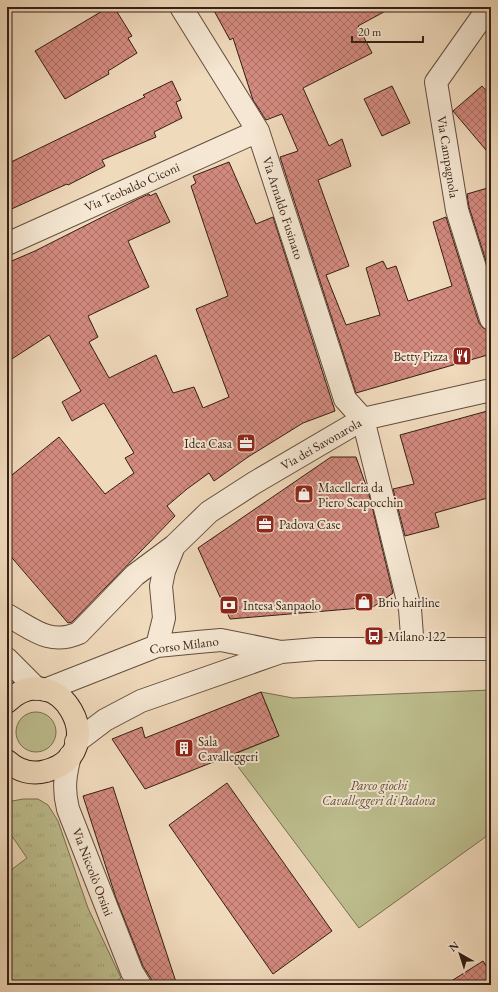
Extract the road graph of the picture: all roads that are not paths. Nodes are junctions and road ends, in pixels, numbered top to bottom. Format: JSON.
{"nodes":[{"id":1,"x":181,"y":7,"type":"edge"},
{"id":2,"x":489,"y":7,"type":"edge"},
{"id":3,"x":258,"y":131,"type":"junction"},
{"id":4,"x":7,"y":244,"type":"edge"},
{"id":5,"x":491,"y":319,"type":"edge"},
{"id":6,"x":491,"y":390,"type":"edge"},
{"id":7,"x":363,"y":419,"type":"junction"},
{"id":8,"x":174,"y":546,"type":"junction"},
{"id":9,"x":7,"y":615,"type":"edge"},
{"id":10,"x":156,"y":646,"type":"junction"},
{"id":11,"x":413,"y":649,"type":"junction"},
{"id":12,"x":491,"y":649,"type":"edge"},
{"id":13,"x":282,"y":652,"type":"junction"},
{"id":14,"x":7,"y":659,"type":"edge"},
{"id":15,"x":41,"y":689,"type":"junction"},
{"id":16,"x":7,"y":702,"type":"edge"},
{"id":17,"x":73,"y":749,"type":"junction"},
{"id":18,"x":12,"y":769,"type":"edge"},
{"id":19,"x":140,"y":985,"type":"edge"}],
"edges":[{"from":1,"to":3,"type":"street","name":"Via Arnaldo Fusinato"},
{"from":2,"to":5,"type":"street","name":"Via Campagnola"},
{"from":3,"to":4,"type":"street","name":"Via Teobaldo Ciconi"},
{"from":3,"to":7,"type":"street","name":"Via Arnaldo Fusinato"},
{"from":6,"to":7,"type":"street","name":"Via dei Savonarola"},
{"from":7,"to":8,"type":"street","name":"Via dei Savonarola"},
{"from":7,"to":11,"type":"street"},
{"from":8,"to":9,"type":"street","name":"Via dei Savonarola"},
{"from":8,"to":10,"type":"street","name":"Via dei Savonarola"},
{"from":10,"to":13,"type":"street","name":"Corso Milano"},
{"from":10,"to":15,"type":"street","name":"Corso Milano"},
{"from":11,"to":12,"type":"street","name":"Corso Milano"},
{"from":11,"to":13,"type":"street","name":"Corso Milano"},
{"from":13,"to":17,"type":"street","name":"Corso Milano"},
{"from":14,"to":15,"type":"street"},
{"from":15,"to":16,"type":"main road"},
{"from":15,"to":17,"type":"main road"},
{"from":17,"to":18,"type":"main road"},
{"from":17,"to":19,"type":"street","name":"Via Niccolò Orsini"}]}
